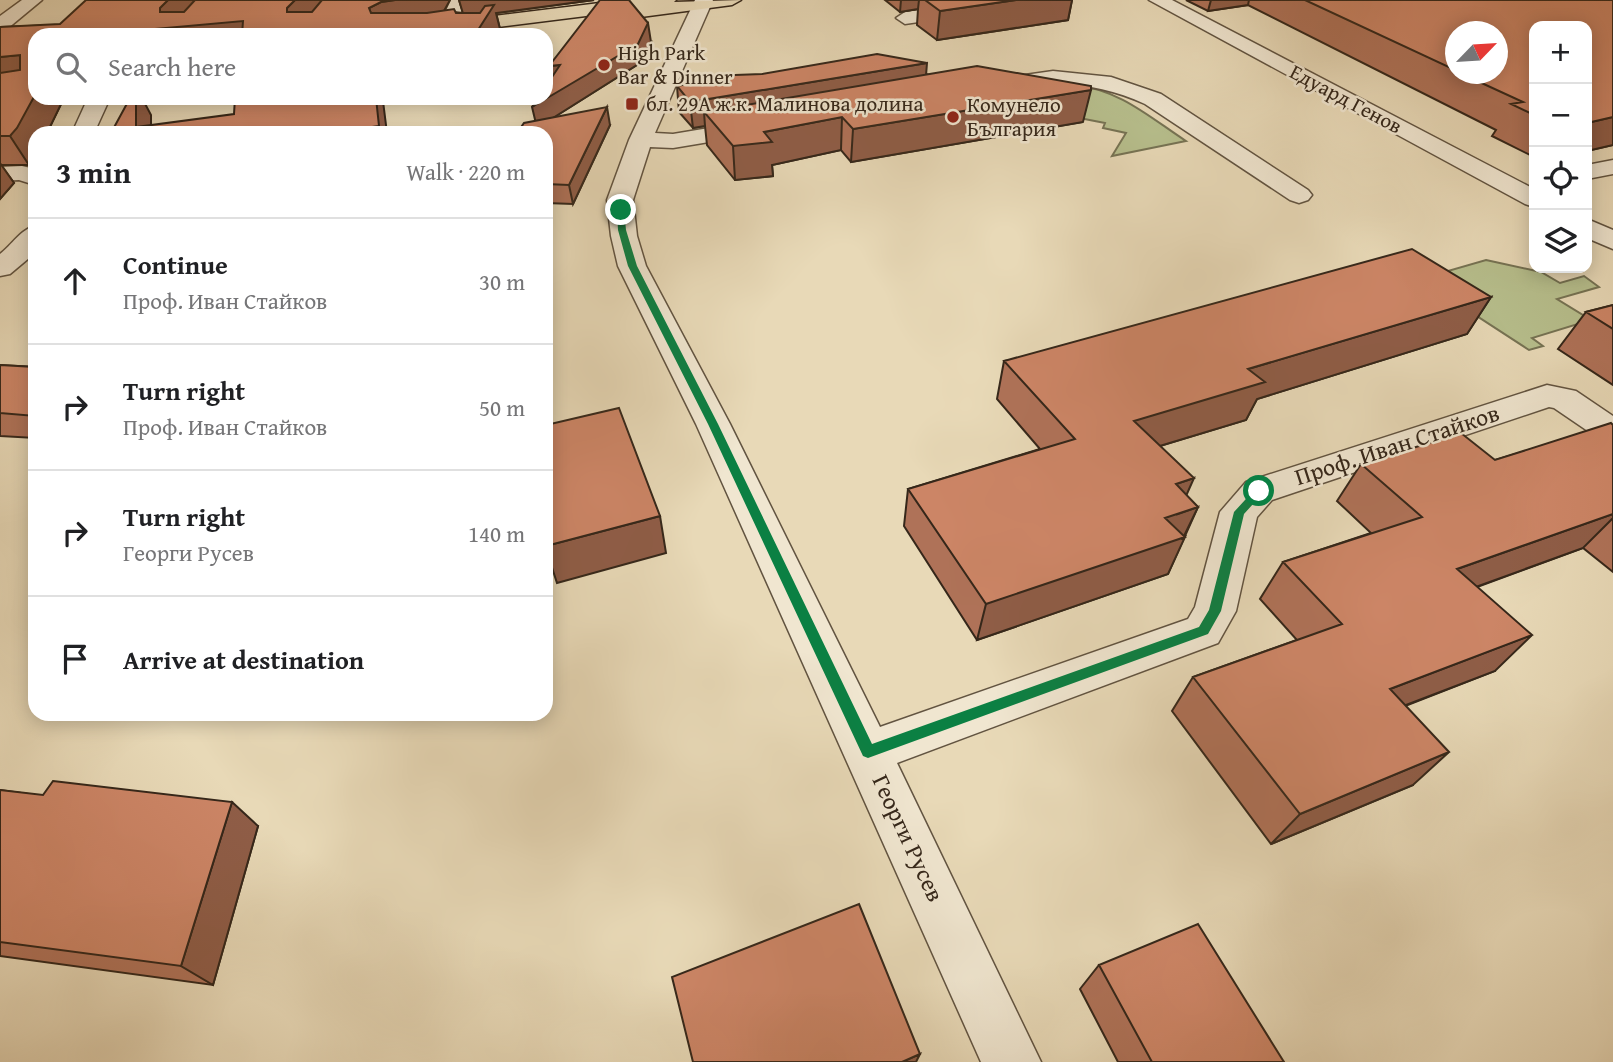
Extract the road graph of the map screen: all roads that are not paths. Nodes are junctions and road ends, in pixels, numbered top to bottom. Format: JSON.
{"nodes":[{"id":1,"x":33,"y":0,"type":"edge"},
{"id":2,"x":460,"y":0,"type":"edge"},
{"id":3,"x":667,"y":0,"type":"edge"},
{"id":4,"x":732,"y":0,"type":"edge"},
{"id":5,"x":1035,"y":0,"type":"edge"},
{"id":6,"x":1158,"y":0,"type":"edge"},
{"id":7,"x":703,"y":2,"type":"edge"},
{"id":8,"x":905,"y":18,"type":"dead end"},
{"id":9,"x":0,"y":25,"type":"edge"},
{"id":10,"x":454,"y":28,"type":"edge"},
{"id":11,"x":474,"y":28,"type":"edge"},
{"id":12,"x":519,"y":28,"type":"edge"},
{"id":13,"x":969,"y":89,"type":"edge"},
{"id":14,"x":96,"y":105,"type":"edge"},
{"id":15,"x":774,"y":124,"type":"edge"},
{"id":16,"x":86,"y":126,"type":"edge"},
{"id":17,"x":641,"y":140,"type":"junction"},
{"id":18,"x":1613,"y":167,"type":"edge"},
{"id":19,"x":1592,"y":171,"type":"edge"},
{"id":20,"x":1529,"y":182,"type":"edge"},
{"id":21,"x":1508,"y":185,"type":"junction"},
{"id":22,"x":1299,"y":195,"type":"dead end"},
{"id":23,"x":1529,"y":196,"type":"edge"},
{"id":24,"x":1592,"y":230,"type":"edge"},
{"id":25,"x":1613,"y":241,"type":"edge"},
{"id":26,"x":28,"y":244,"type":"edge"},
{"id":27,"x":0,"y":268,"type":"edge"},
{"id":28,"x":1613,"y":432,"type":"edge"},
{"id":29,"x":868,"y":752,"type":"junction"},
{"id":30,"x":1011,"y":1062,"type":"edge"}],
"edges":[{"from":1,"to":9,"type":"street"},
{"from":2,"to":10,"type":"street"},
{"from":3,"to":11,"type":"main road"},
{"from":4,"to":7,"type":"main road"},
{"from":5,"to":8,"type":"street"},
{"from":6,"to":21,"type":"street","name":"Едуард Генов"},
{"from":7,"to":12,"type":"main road"},
{"from":7,"to":17,"type":"street","name":"Георги Русев"},
{"from":13,"to":22,"type":"street"},
{"from":14,"to":16,"type":"street"},
{"from":15,"to":17,"type":"street"},
{"from":17,"to":29,"type":"street","name":"Георги Русев"},
{"from":18,"to":19,"type":"street"},
{"from":20,"to":21,"type":"street"},
{"from":21,"to":23,"type":"street","name":"Едуард Генов"},
{"from":24,"to":25,"type":"street"},
{"from":26,"to":27,"type":"street"},
{"from":28,"to":29,"type":"street","name":"Проф. Иван Стайков"},
{"from":29,"to":30,"type":"street","name":"Георги Русев"}]}
